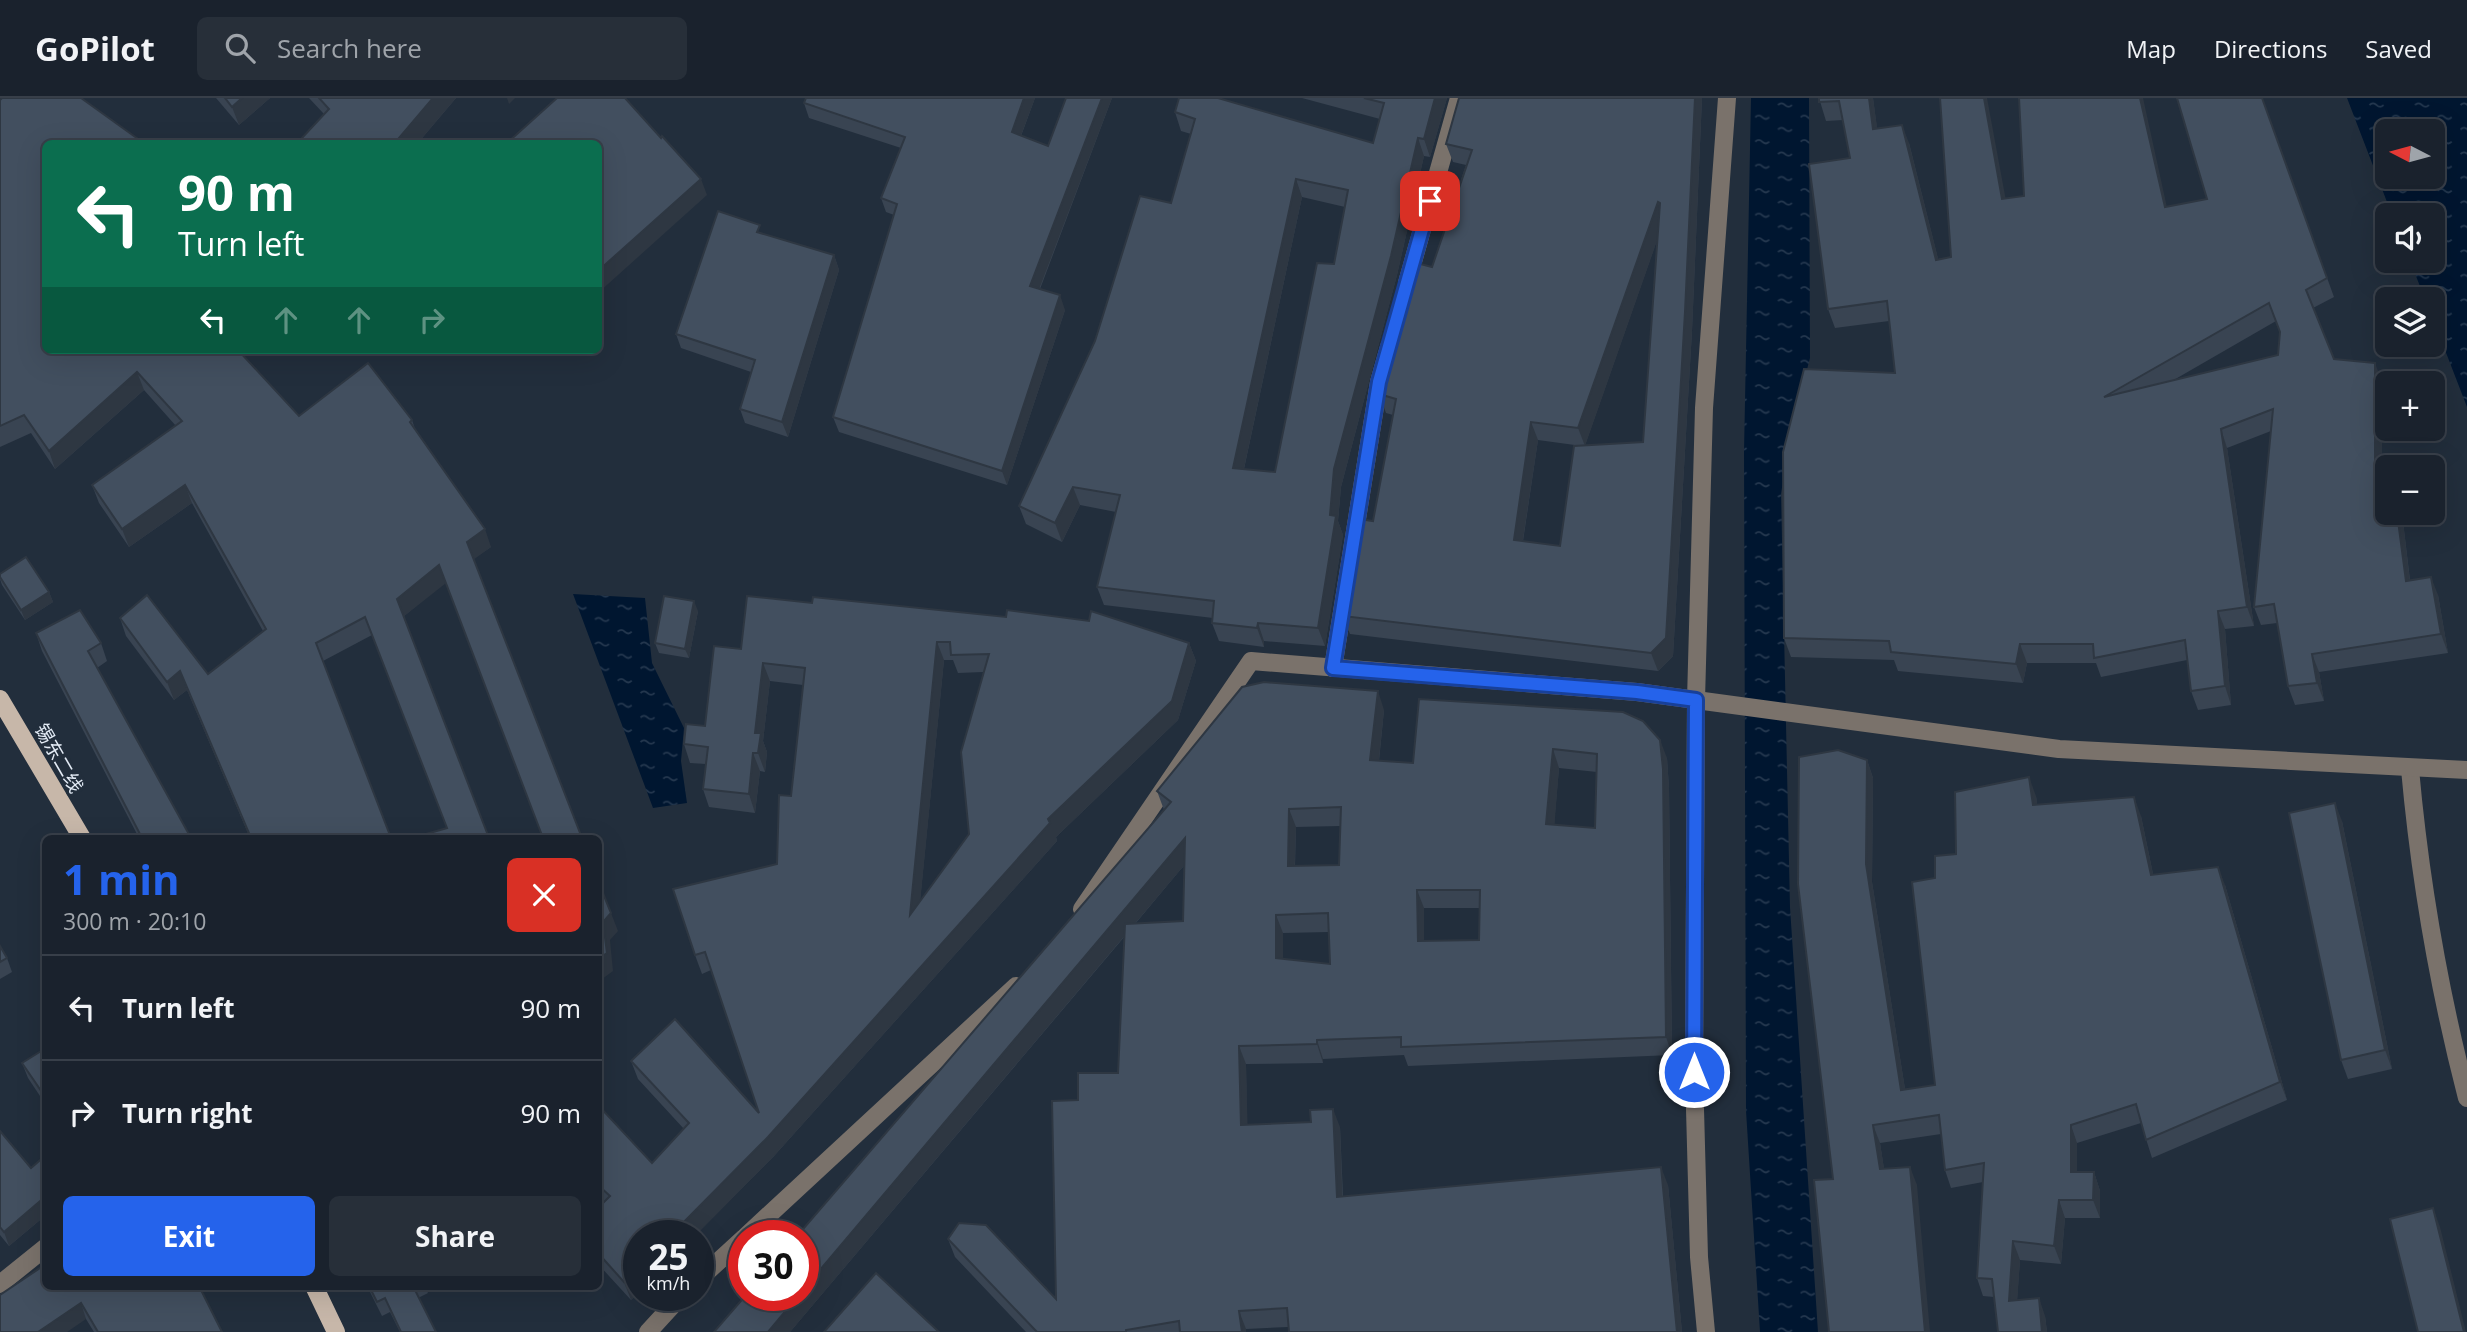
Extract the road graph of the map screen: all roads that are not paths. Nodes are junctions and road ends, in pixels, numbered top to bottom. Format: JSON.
{"nodes":[{"id":1,"x":1459,"y":98,"type":"edge"},
{"id":2,"x":1727,"y":98,"type":"edge"},
{"id":3,"x":1401,"y":305,"type":"edge"},
{"id":4,"x":1394,"y":330,"type":"edge"},
{"id":5,"x":1333,"y":668,"type":"junction"},
{"id":6,"x":0,"y":699,"type":"edge"},
{"id":7,"x":1696,"y":700,"type":"junction"},
{"id":8,"x":2410,"y":769,"type":"junction"},
{"id":9,"x":2467,"y":770,"type":"edge"},
{"id":10,"x":80,"y":835,"type":"edge"},
{"id":11,"x":1075,"y":919,"type":"edge"},
{"id":12,"x":1032,"y":971,"type":"edge"},
{"id":13,"x":2467,"y":1098,"type":"edge"},
{"id":14,"x":763,"y":1220,"type":"edge"},
{"id":15,"x":42,"y":1250,"type":"edge"},
{"id":16,"x":728,"y":1253,"type":"edge"},
{"id":17,"x":714,"y":1265,"type":"edge"},
{"id":18,"x":0,"y":1284,"type":"edge"},
{"id":19,"x":316,"y":1290,"type":"edge"},
{"id":20,"x":667,"y":1311,"type":"edge"},
{"id":21,"x":336,"y":1332,"type":"edge"},
{"id":22,"x":648,"y":1332,"type":"edge"},
{"id":23,"x":1706,"y":1332,"type":"edge"}],
"edges":[{"from":1,"to":3,"type":"street"},
{"from":2,"to":7,"type":"street"},
{"from":4,"to":5,"type":"street"},
{"from":5,"to":7,"type":"street"},
{"from":5,"to":11,"type":"street"},
{"from":6,"to":10,"type":"main road","name":"锡东二线"},
{"from":7,"to":8,"type":"street"},
{"from":7,"to":23,"type":"street"},
{"from":8,"to":9,"type":"street"},
{"from":8,"to":13,"type":"street"},
{"from":12,"to":14,"type":"street"},
{"from":15,"to":18,"type":"street"},
{"from":16,"to":17,"type":"street"},
{"from":19,"to":21,"type":"main road"},
{"from":20,"to":22,"type":"street"}]}
